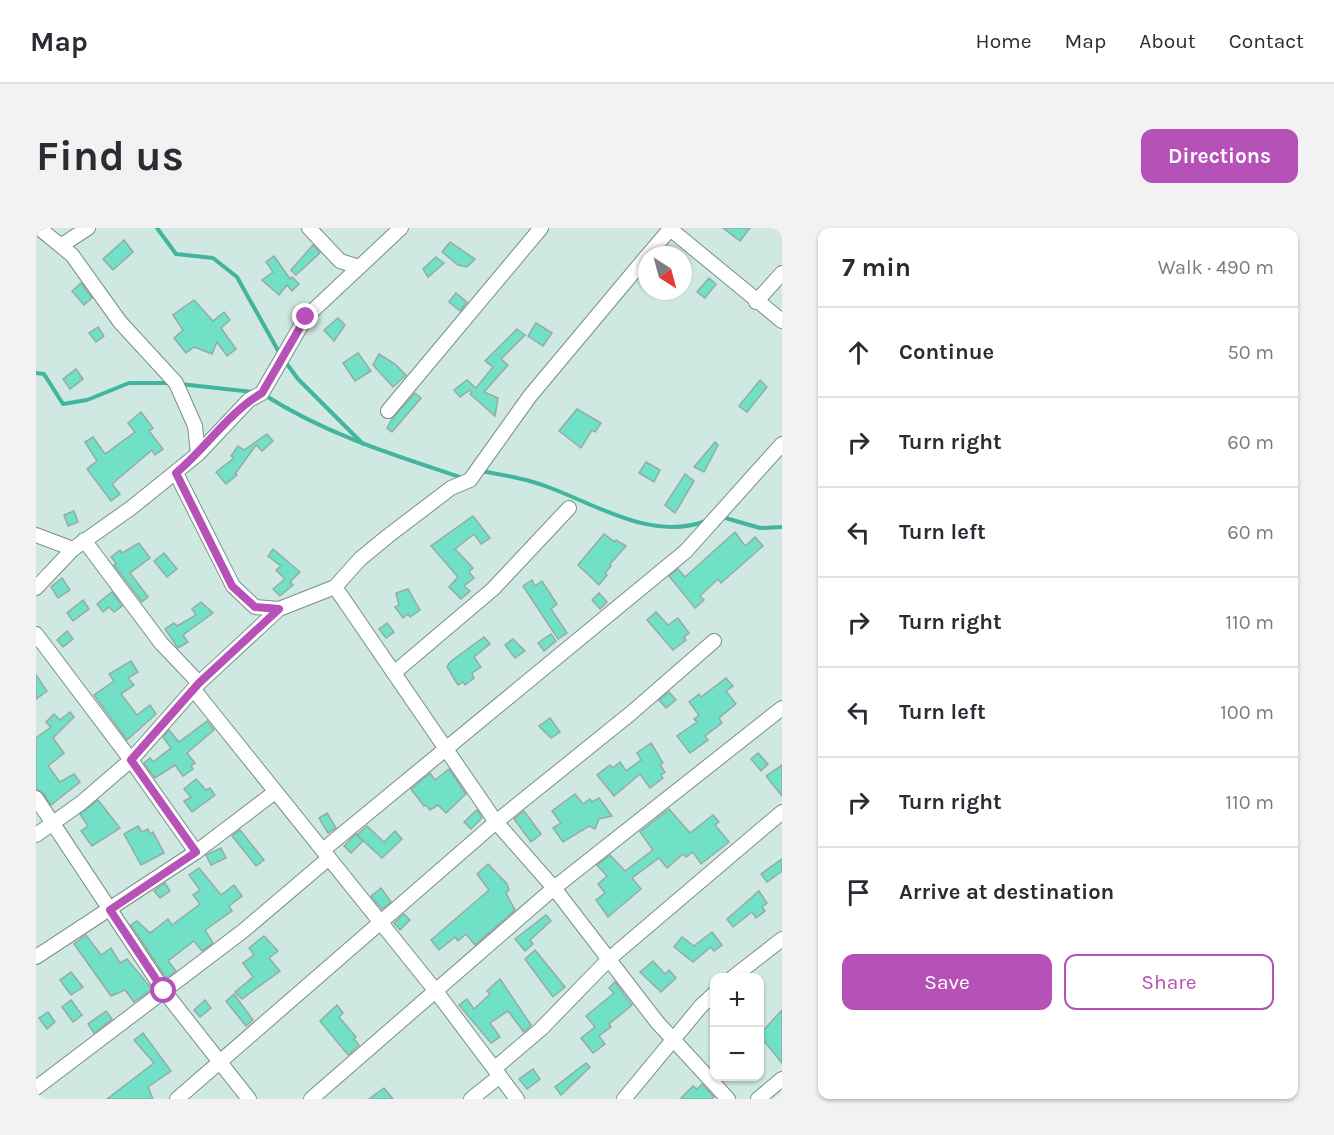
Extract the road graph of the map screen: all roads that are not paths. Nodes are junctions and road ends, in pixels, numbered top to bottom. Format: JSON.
{"nodes":[{"id":1,"x":39,"y":228,"type":"edge"},
{"id":2,"x":88,"y":228,"type":"edge"},
{"id":3,"x":309,"y":228,"type":"edge"},
{"id":4,"x":401,"y":228,"type":"edge"},
{"id":5,"x":541,"y":228,"type":"edge"},
{"id":6,"x":670,"y":228,"type":"edge"},
{"id":7,"x":62,"y":245,"type":"junction"},
{"id":8,"x":655,"y":246,"type":"edge"},
{"id":9,"x":359,"y":267,"type":"junction"},
{"id":10,"x":638,"y":267,"type":"edge"},
{"id":11,"x":782,"y":273,"type":"edge"},
{"id":12,"x":756,"y":302,"type":"junction"},
{"id":13,"x":782,"y":321,"type":"edge"},
{"id":14,"x":388,"y":411,"type":"dead end"},
{"id":15,"x":782,"y":444,"type":"edge"},
{"id":16,"x":198,"y":454,"type":"junction"},
{"id":17,"x":176,"y":473,"type":"junction"},
{"id":18,"x":569,"y":508,"type":"dead end"},
{"id":19,"x":36,"y":535,"type":"edge"},
{"id":20,"x":79,"y":544,"type":"junction"},
{"id":21,"x":335,"y":587,"type":"junction"},
{"id":22,"x":36,"y":588,"type":"edge"},
{"id":23,"x":279,"y":609,"type":"junction"},
{"id":24,"x":36,"y":634,"type":"edge"},
{"id":25,"x":714,"y":641,"type":"dead end"},
{"id":26,"x":396,"y":672,"type":"junction"},
{"id":27,"x":196,"y":686,"type":"junction"},
{"id":28,"x":782,"y":708,"type":"edge"},
{"id":29,"x":445,"y":747,"type":"junction"},
{"id":30,"x":131,"y":760,"type":"junction"},
{"id":31,"x":275,"y":792,"type":"junction"},
{"id":32,"x":36,"y":798,"type":"edge"},
{"id":33,"x":782,"y":812,"type":"edge"},
{"id":34,"x":496,"y":822,"type":"junction"},
{"id":35,"x":55,"y":823,"type":"junction"},
{"id":36,"x":36,"y":835,"type":"edge"},
{"id":37,"x":196,"y":852,"type":"junction"},
{"id":38,"x":326,"y":854,"type":"junction"},
{"id":39,"x":554,"y":888,"type":"junction"},
{"id":40,"x":110,"y":910,"type":"junction"},
{"id":41,"x":380,"y":924,"type":"junction"},
{"id":42,"x":782,"y":939,"type":"edge"},
{"id":43,"x":36,"y":955,"type":"edge"},
{"id":44,"x":609,"y":960,"type":"junction"},
{"id":45,"x":738,"y":973,"type":"edge"},
{"id":46,"x":435,"y":990,"type":"junction"},
{"id":47,"x":164,"y":991,"type":"junction"},
{"id":48,"x":710,"y":999,"type":"edge"},
{"id":49,"x":675,"y":1039,"type":"junction"},
{"id":50,"x":219,"y":1063,"type":"junction"},
{"id":51,"x":497,"y":1072,"type":"junction"},
{"id":52,"x":782,"y":1079,"type":"edge"},
{"id":53,"x":36,"y":1088,"type":"edge"},
{"id":54,"x":177,"y":1099,"type":"edge"},
{"id":55,"x":249,"y":1099,"type":"edge"},
{"id":56,"x":311,"y":1099,"type":"edge"},
{"id":57,"x":471,"y":1099,"type":"edge"},
{"id":58,"x":517,"y":1099,"type":"edge"},
{"id":59,"x":624,"y":1099,"type":"edge"},
{"id":60,"x":728,"y":1099,"type":"edge"},
{"id":61,"x":758,"y":1099,"type":"edge"}],
"edges":[{"from":1,"to":7,"type":"street"},
{"from":2,"to":7,"type":"street"},
{"from":3,"to":9,"type":"street"},
{"from":4,"to":9,"type":"street"},
{"from":5,"to":14,"type":"street"},
{"from":6,"to":8,"type":"street"},
{"from":6,"to":12,"type":"street"},
{"from":7,"to":16,"type":"street"},
{"from":9,"to":16,"type":"street"},
{"from":10,"to":21,"type":"street"},
{"from":11,"to":12,"type":"street"},
{"from":12,"to":13,"type":"street"},
{"from":15,"to":29,"type":"street"},
{"from":16,"to":17,"type":"street"},
{"from":17,"to":20,"type":"street"},
{"from":17,"to":23,"type":"street"},
{"from":18,"to":26,"type":"street"},
{"from":19,"to":20,"type":"street"},
{"from":20,"to":22,"type":"street"},
{"from":20,"to":27,"type":"street"},
{"from":21,"to":23,"type":"street"},
{"from":21,"to":26,"type":"street"},
{"from":23,"to":27,"type":"street"},
{"from":24,"to":30,"type":"street"},
{"from":25,"to":34,"type":"street"},
{"from":26,"to":29,"type":"street"},
{"from":27,"to":30,"type":"street"},
{"from":27,"to":31,"type":"street"},
{"from":28,"to":39,"type":"street"},
{"from":29,"to":34,"type":"street"},
{"from":29,"to":38,"type":"street"},
{"from":30,"to":35,"type":"street"},
{"from":30,"to":37,"type":"street"},
{"from":31,"to":37,"type":"street"},
{"from":31,"to":38,"type":"street"},
{"from":32,"to":35,"type":"street"},
{"from":33,"to":44,"type":"street"},
{"from":34,"to":39,"type":"street"},
{"from":34,"to":41,"type":"street"},
{"from":35,"to":36,"type":"street"},
{"from":35,"to":40,"type":"street"},
{"from":37,"to":40,"type":"street"},
{"from":38,"to":41,"type":"street"},
{"from":38,"to":47,"type":"street"},
{"from":39,"to":44,"type":"street"},
{"from":39,"to":46,"type":"street"},
{"from":40,"to":43,"type":"street"},
{"from":40,"to":47,"type":"street"},
{"from":41,"to":46,"type":"street"},
{"from":41,"to":50,"type":"street"},
{"from":42,"to":45,"type":"street"},
{"from":44,"to":49,"type":"street"},
{"from":44,"to":51,"type":"street"},
{"from":46,"to":51,"type":"street"},
{"from":46,"to":56,"type":"street"},
{"from":47,"to":50,"type":"street"},
{"from":47,"to":53,"type":"street"},
{"from":48,"to":49,"type":"street"},
{"from":49,"to":59,"type":"street"},
{"from":49,"to":60,"type":"street"},
{"from":50,"to":54,"type":"street"},
{"from":50,"to":55,"type":"street"},
{"from":51,"to":57,"type":"street"},
{"from":51,"to":58,"type":"street"},
{"from":52,"to":61,"type":"street"}]}
